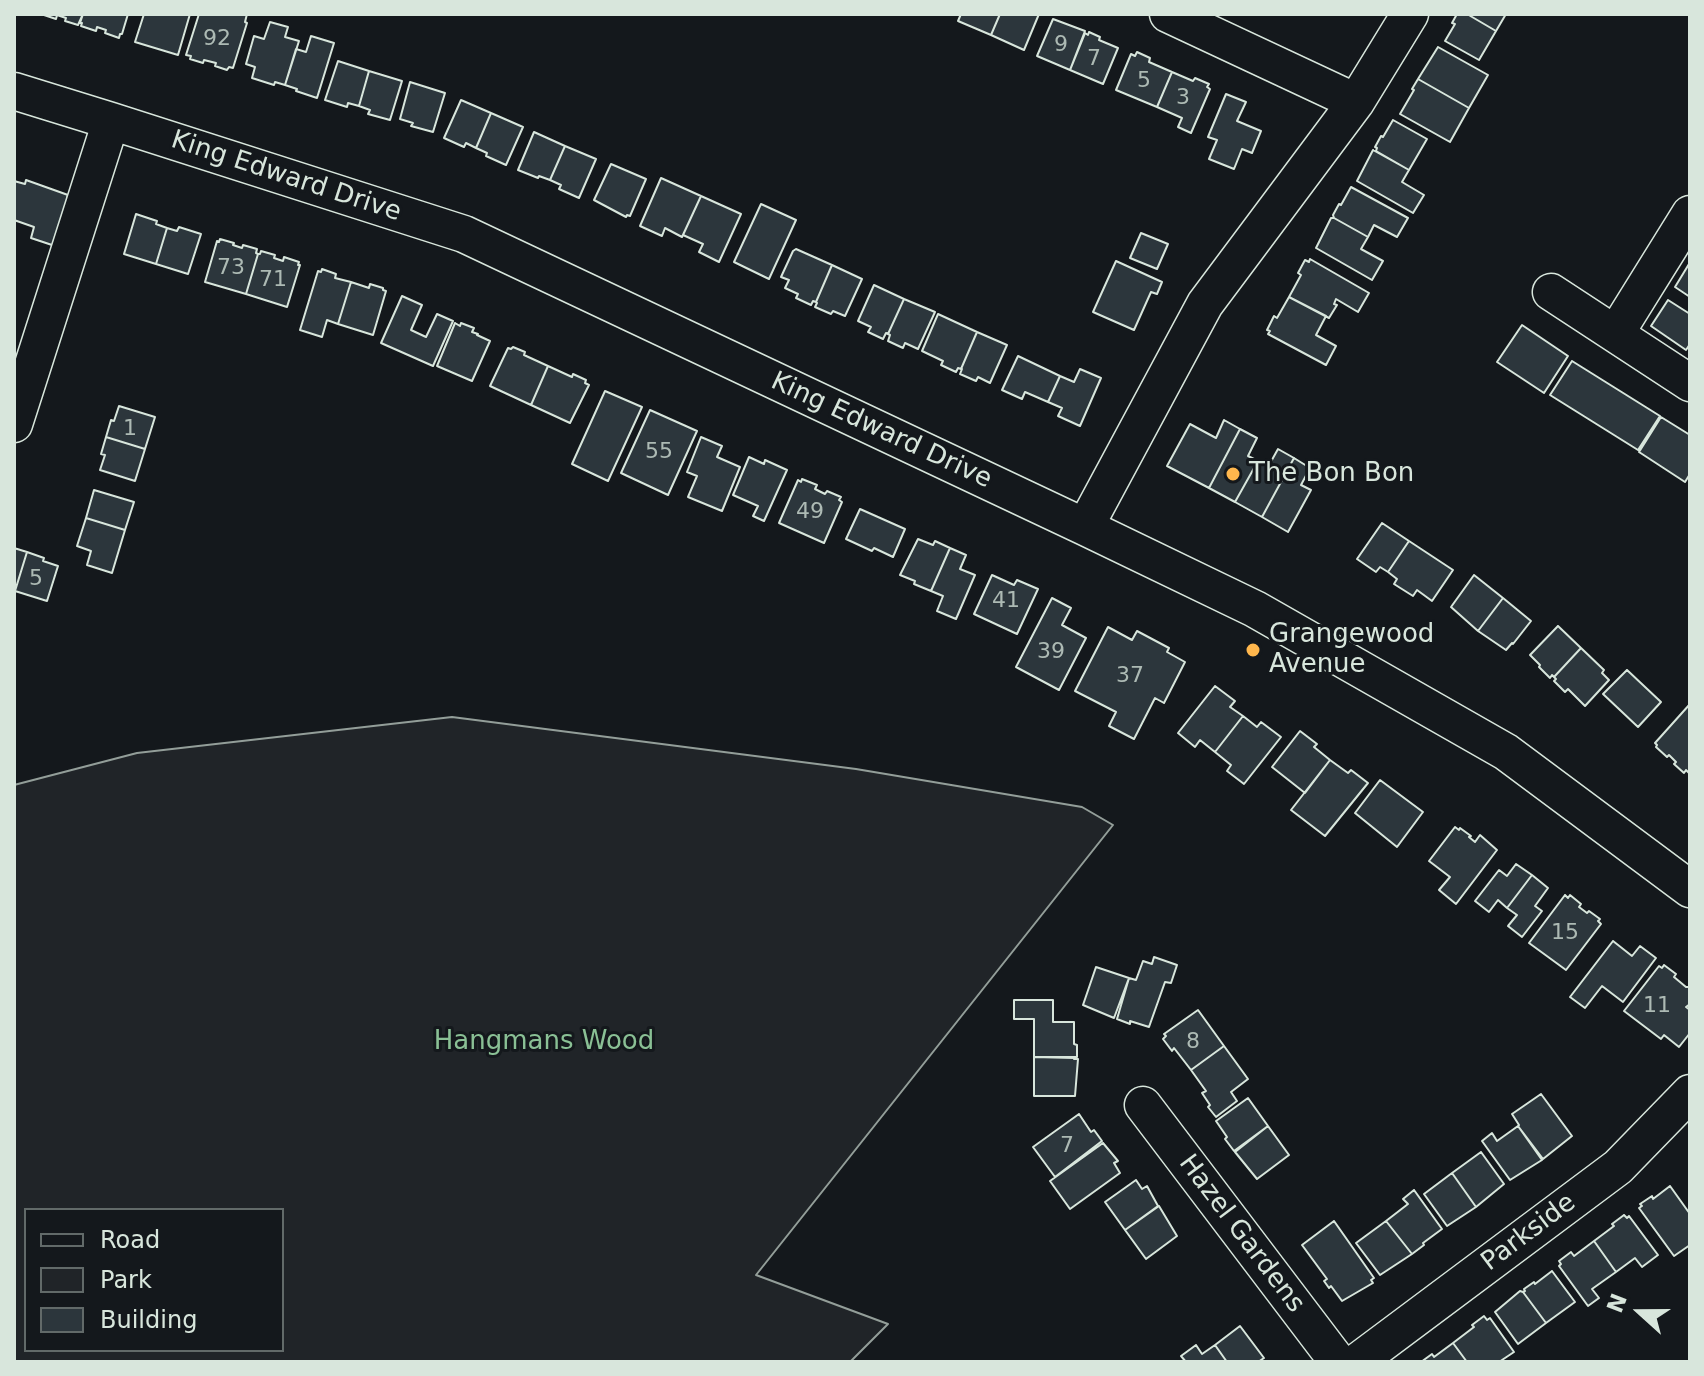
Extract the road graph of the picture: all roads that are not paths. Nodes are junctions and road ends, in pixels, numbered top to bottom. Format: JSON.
{"nodes":[{"id":1,"x":1168,"y":14,"type":"edge"},
{"id":2,"x":1410,"y":14,"type":"edge"},
{"id":3,"x":14,"y":91,"type":"edge"},
{"id":4,"x":1356,"y":102,"type":"junction"},
{"id":5,"x":111,"y":121,"type":"junction"},
{"id":6,"x":1690,"y":214,"type":"edge"},
{"id":7,"x":1551,"y":292,"type":"dead end"},
{"id":8,"x":1616,"y":333,"type":"junction"},
{"id":9,"x":1690,"y":383,"type":"edge"},
{"id":10,"x":14,"y":424,"type":"edge"},
{"id":11,"x":1085,"y":527,"type":"junction"},
{"id":12,"x":1690,"y":889,"type":"edge"},
{"id":13,"x":1690,"y":1093,"type":"edge"},
{"id":14,"x":1143,"y":1105,"type":"dead end"},
{"id":15,"x":1338,"y":1362,"type":"edge"},
{"id":16,"x":1357,"y":1362,"type":"edge"}],
"edges":[{"from":1,"to":4,"type":"street"},
{"from":2,"to":4,"type":"street"},
{"from":3,"to":5,"type":"street","name":"King Edward Drive"},
{"from":4,"to":11,"type":"street"},
{"from":5,"to":10,"type":"street"},
{"from":5,"to":11,"type":"street","name":"King Edward Drive"},
{"from":6,"to":8,"type":"street"},
{"from":7,"to":8,"type":"street"},
{"from":8,"to":9,"type":"street"},
{"from":11,"to":12,"type":"street","name":"King Edward Drive"},
{"from":13,"to":16,"type":"street","name":"Parkside"},
{"from":14,"to":15,"type":"street","name":"Hazel Gardens"}]}
